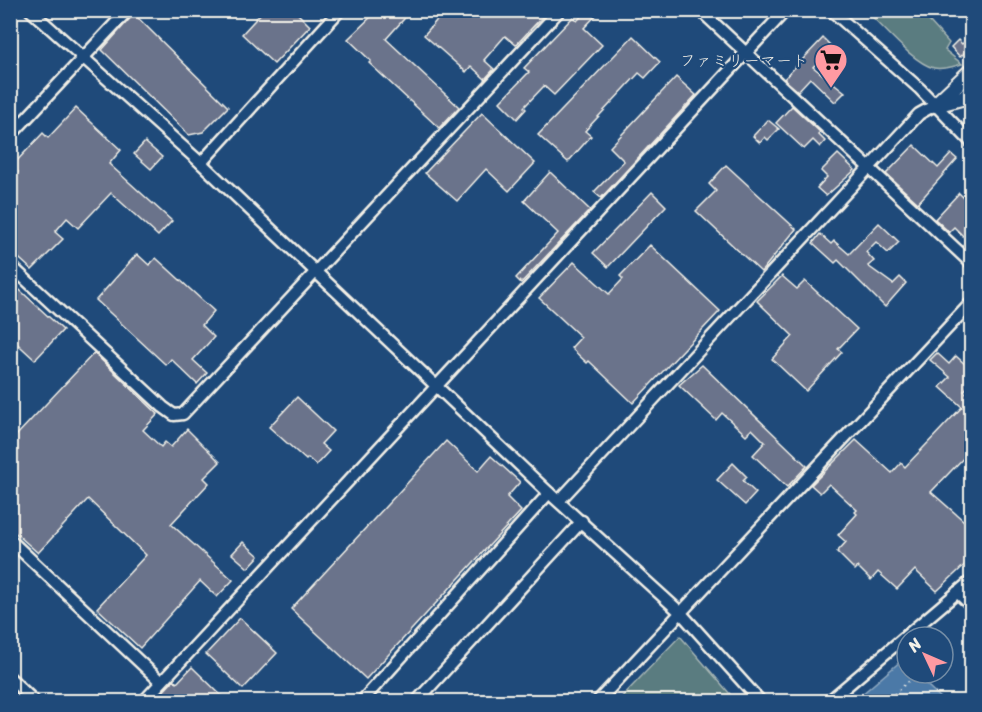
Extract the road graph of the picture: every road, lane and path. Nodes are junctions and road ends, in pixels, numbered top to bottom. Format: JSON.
{"nodes":[{"id":1,"x":30,"y":10,"type":"edge"},
{"id":2,"x":128,"y":10,"type":"edge"},
{"id":3,"x":340,"y":10,"type":"edge"},
{"id":4,"x":560,"y":10,"type":"edge"},
{"id":5,"x":786,"y":10,"type":"edge"},
{"id":6,"x":831,"y":10,"type":"edge"},
{"id":7,"x":705,"y":12,"type":"edge"},
{"id":8,"x":745,"y":53,"type":"junction"},
{"id":9,"x":85,"y":57,"type":"junction"},
{"id":10,"x":972,"y":70,"type":"edge"},
{"id":11,"x":972,"y":90,"type":"edge"},
{"id":12,"x":935,"y":105,"type":"junction"},
{"id":13,"x":10,"y":136,"type":"edge"},
{"id":14,"x":972,"y":143,"type":"edge"},
{"id":15,"x":201,"y":163,"type":"junction"},
{"id":16,"x":869,"y":168,"type":"junction"},
{"id":17,"x":10,"y":264,"type":"edge"},
{"id":18,"x":972,"y":264,"type":"edge"},
{"id":19,"x":316,"y":272,"type":"junction"},
{"id":20,"x":972,"y":302,"type":"edge"},
{"id":21,"x":438,"y":385,"type":"junction"},
{"id":22,"x":549,"y":493,"type":"junction"},
{"id":23,"x":559,"y":501,"type":"junction"},
{"id":24,"x":582,"y":521,"type":"junction"},
{"id":25,"x":10,"y":540,"type":"edge"},
{"id":26,"x":972,"y":580,"type":"edge"},
{"id":27,"x":957,"y":592,"type":"junction"},
{"id":28,"x":972,"y":606,"type":"edge"},
{"id":29,"x":680,"y":612,"type":"junction"},
{"id":30,"x":10,"y":678,"type":"edge"},
{"id":31,"x":161,"y":682,"type":"junction"},
{"id":32,"x":904,"y":685,"type":"edge"},
{"id":33,"x":35,"y":702,"type":"edge"},
{"id":34,"x":143,"y":702,"type":"edge"},
{"id":35,"x":361,"y":702,"type":"edge"},
{"id":36,"x":416,"y":702,"type":"edge"},
{"id":37,"x":597,"y":702,"type":"edge"},
{"id":38,"x":761,"y":702,"type":"edge"},
{"id":39,"x":828,"y":702,"type":"edge"},
{"id":40,"x":885,"y":702,"type":"edge"}],
"edges":[{"from":1,"to":9,"type":"street"},
{"from":2,"to":9,"type":"street"},
{"from":3,"to":15,"type":"street"},
{"from":4,"to":19,"type":"street"},
{"from":5,"to":8,"type":"street"},
{"from":6,"to":12,"type":"street"},
{"from":7,"to":8,"type":"street"},
{"from":8,"to":16,"type":"street"},
{"from":8,"to":21,"type":"street"},
{"from":9,"to":13,"type":"street"},
{"from":9,"to":15,"type":"street"},
{"from":10,"to":12,"type":"main road"},
{"from":11,"to":12,"type":"main road"},
{"from":12,"to":14,"type":"street"},
{"from":12,"to":16,"type":"street"},
{"from":15,"to":19,"type":"street"},
{"from":16,"to":18,"type":"street"},
{"from":16,"to":23,"type":"street"},
{"from":17,"to":19,"type":"street"},
{"from":19,"to":21,"type":"street"},
{"from":20,"to":29,"type":"street"},
{"from":21,"to":22,"type":"street"},
{"from":21,"to":31,"type":"street"},
{"from":22,"to":23,"type":"street"},
{"from":22,"to":35,"type":"street"},
{"from":23,"to":24,"type":"street"},
{"from":24,"to":29,"type":"street"},
{"from":24,"to":36,"type":"street"},
{"from":25,"to":31,"type":"street"},
{"from":26,"to":27,"type":"street"},
{"from":27,"to":28,"type":"street"},
{"from":27,"to":39,"type":"street"},
{"from":29,"to":37,"type":"street"},
{"from":29,"to":38,"type":"street"},
{"from":30,"to":33,"type":"street"},
{"from":31,"to":34,"type":"street"},
{"from":32,"to":40,"type":"path"}]}
